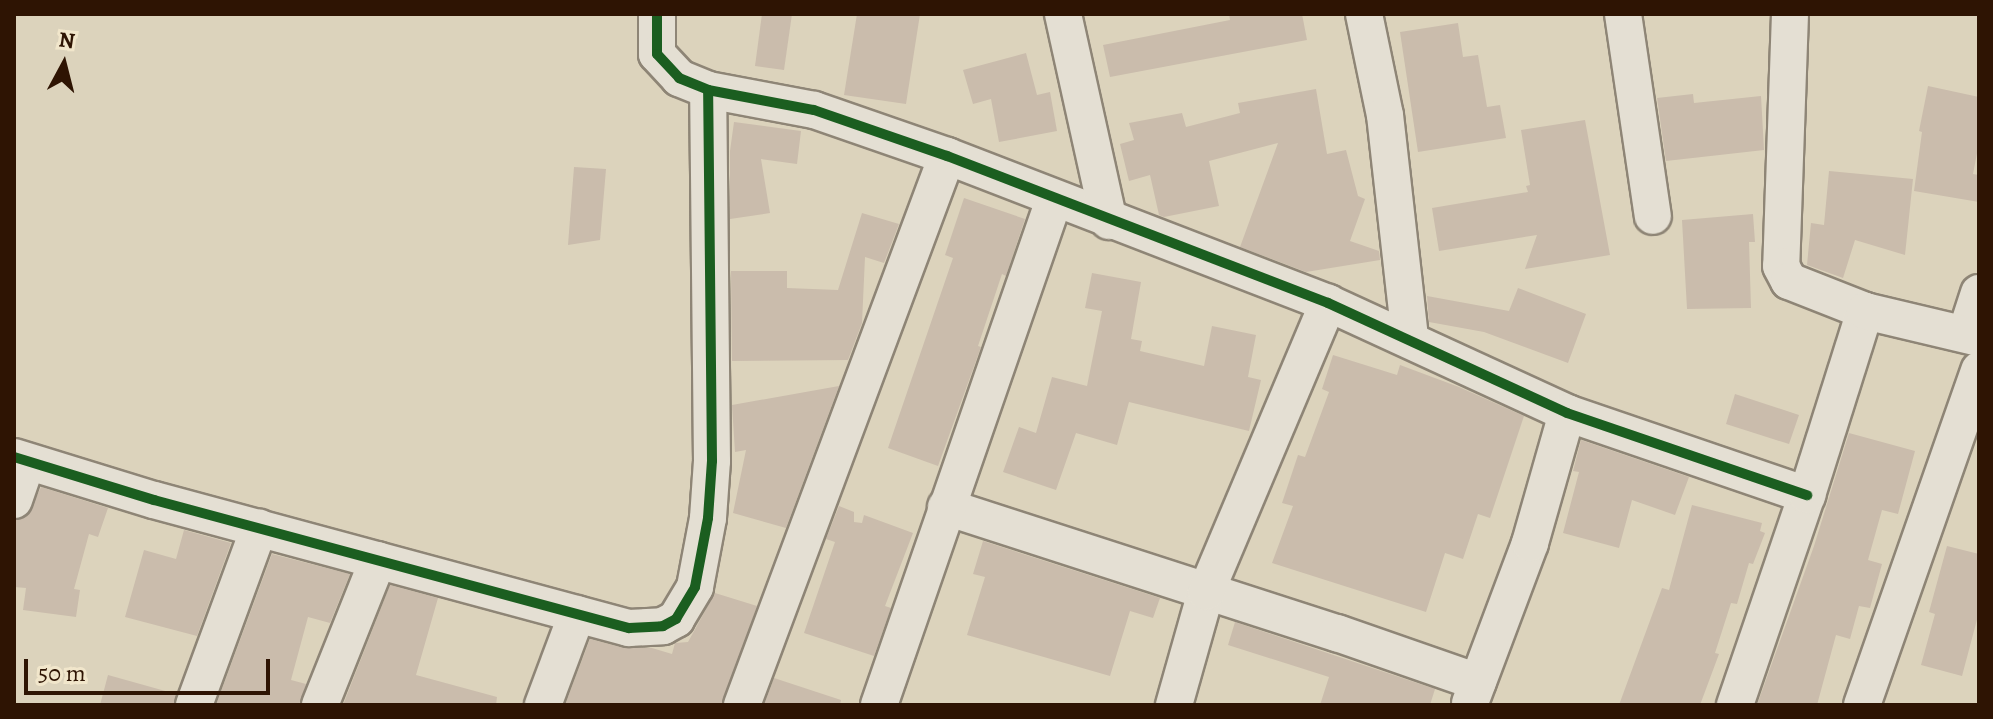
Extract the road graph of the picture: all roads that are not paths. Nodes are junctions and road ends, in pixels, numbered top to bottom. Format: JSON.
{"nodes":[{"id":1,"x":657,"y":14,"type":"edge"},
{"id":2,"x":1063,"y":14,"type":"edge"},
{"id":3,"x":1364,"y":14,"type":"edge"},
{"id":4,"x":1623,"y":14,"type":"edge"},
{"id":5,"x":1790,"y":14,"type":"edge"},
{"id":6,"x":708,"y":90,"type":"junction"},
{"id":7,"x":947,"y":156,"type":"junction"},
{"id":8,"x":1054,"y":200,"type":"junction"},
{"id":9,"x":1653,"y":216,"type":"dead end"},
{"id":10,"x":1109,"y":221,"type":"junction"},
{"id":11,"x":1979,"y":293,"type":"edge"},
{"id":12,"x":1328,"y":303,"type":"junction"},
{"id":13,"x":1865,"y":311,"type":"junction"},
{"id":14,"x":1973,"y":335,"type":"edge"},
{"id":15,"x":1410,"y":338,"type":"junction"},
{"id":16,"x":1979,"y":370,"type":"edge"},
{"id":17,"x":1567,"y":413,"type":"junction"},
{"id":18,"x":20,"y":460,"type":"edge"},
{"id":19,"x":1807,"y":495,"type":"junction"},
{"id":20,"x":14,"y":500,"type":"edge"},
{"id":21,"x":946,"y":507,"type":"junction"},
{"id":22,"x":259,"y":528,"type":"junction"},
{"id":23,"x":378,"y":560,"type":"junction"},
{"id":24,"x":1206,"y":592,"type":"junction"},
{"id":25,"x":577,"y":614,"type":"junction"},
{"id":26,"x":1474,"y":694,"type":"edge"},
{"id":27,"x":194,"y":705,"type":"edge"},
{"id":28,"x":320,"y":705,"type":"edge"},
{"id":29,"x":543,"y":705,"type":"edge"},
{"id":30,"x":742,"y":705,"type":"edge"},
{"id":31,"x":879,"y":705,"type":"edge"},
{"id":32,"x":1174,"y":705,"type":"edge"},
{"id":33,"x":1735,"y":705,"type":"edge"},
{"id":34,"x":1862,"y":705,"type":"edge"}],
"edges":[{"from":1,"to":6,"type":"street"},
{"from":2,"to":10,"type":"street"},
{"from":3,"to":15,"type":"street"},
{"from":4,"to":9,"type":"street"},
{"from":5,"to":13,"type":"street"},
{"from":6,"to":7,"type":"street"},
{"from":6,"to":25,"type":"street"},
{"from":7,"to":8,"type":"street"},
{"from":7,"to":30,"type":"street"},
{"from":8,"to":10,"type":"street"},
{"from":8,"to":21,"type":"street"},
{"from":10,"to":12,"type":"street"},
{"from":11,"to":14,"type":"street"},
{"from":12,"to":15,"type":"street"},
{"from":12,"to":24,"type":"street"},
{"from":13,"to":14,"type":"street"},
{"from":13,"to":19,"type":"street"},
{"from":15,"to":17,"type":"street"},
{"from":16,"to":34,"type":"street"},
{"from":17,"to":19,"type":"street"},
{"from":17,"to":26,"type":"street"},
{"from":18,"to":20,"type":"street"},
{"from":18,"to":22,"type":"street"},
{"from":19,"to":33,"type":"street"},
{"from":21,"to":24,"type":"street"},
{"from":21,"to":31,"type":"street"},
{"from":22,"to":23,"type":"street"},
{"from":22,"to":27,"type":"street"},
{"from":23,"to":25,"type":"street"},
{"from":23,"to":28,"type":"street"},
{"from":24,"to":26,"type":"street"},
{"from":24,"to":32,"type":"street"},
{"from":25,"to":29,"type":"street"}]}
